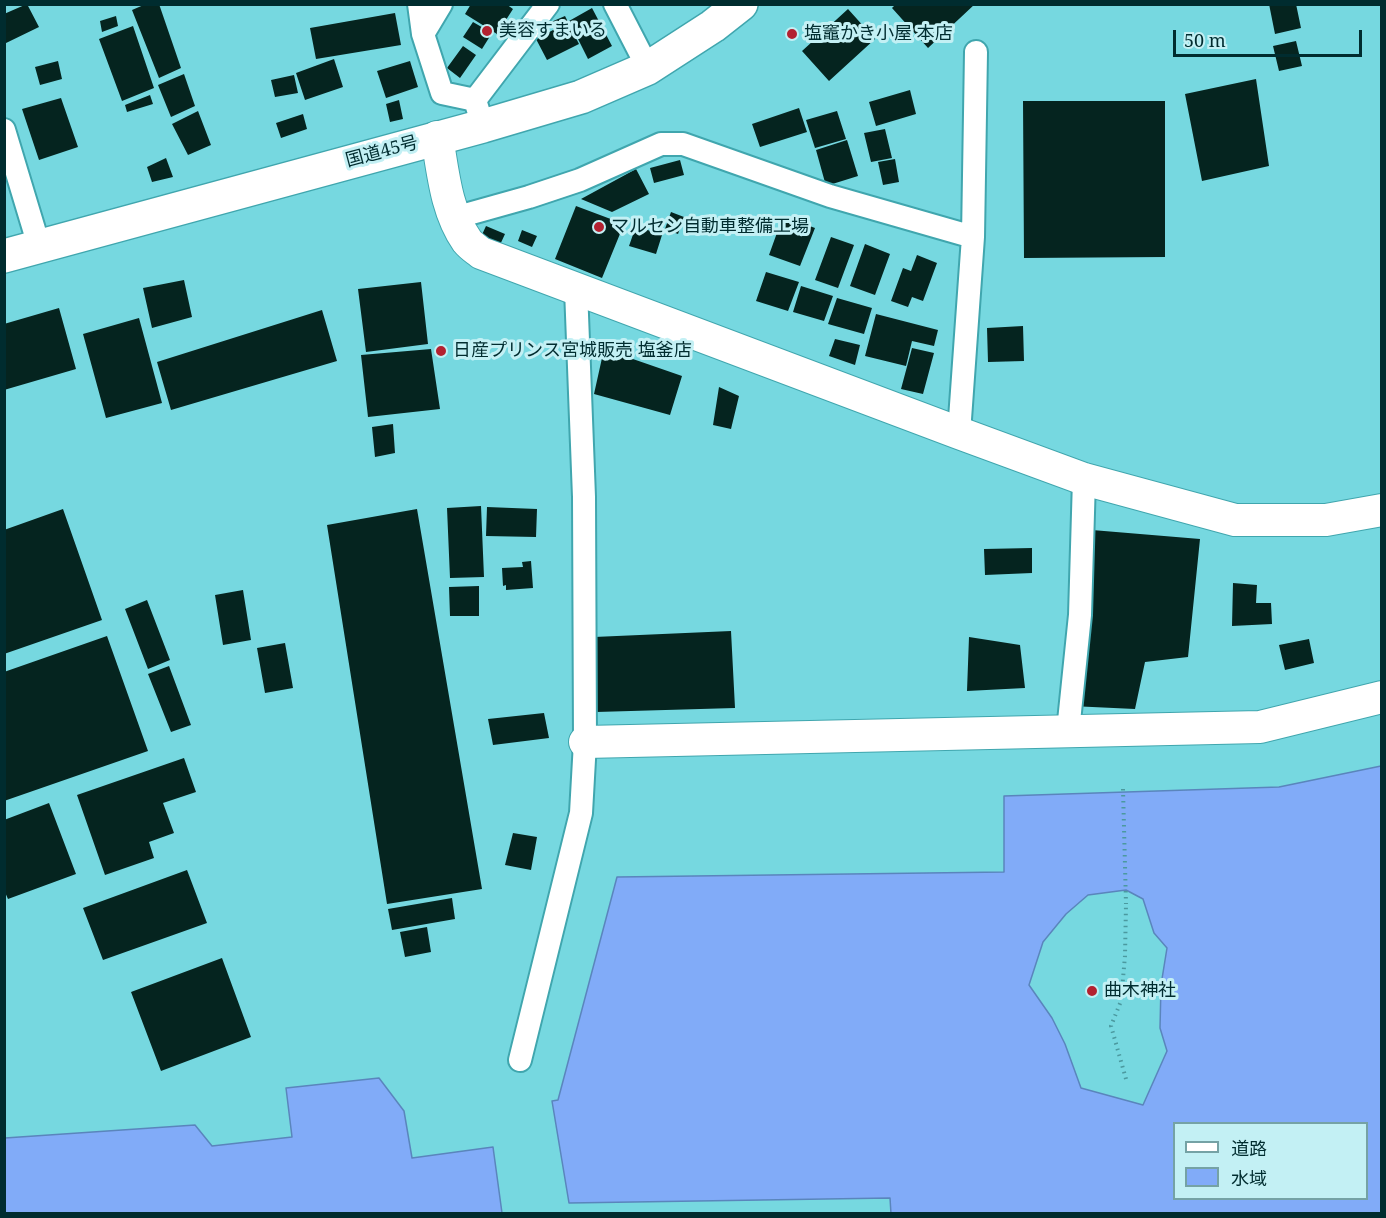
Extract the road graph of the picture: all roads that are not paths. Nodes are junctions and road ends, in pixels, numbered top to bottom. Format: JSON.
{"nodes":[{"id":1,"x":419,"y":4,"type":"edge"},
{"id":2,"x":441,"y":4,"type":"edge"},
{"id":3,"x":548,"y":4,"type":"edge"},
{"id":4,"x":615,"y":4,"type":"edge"},
{"id":5,"x":741,"y":4,"type":"edge"},
{"id":6,"x":423,"y":34,"type":"junction"},
{"id":7,"x":976,"y":52,"type":"dead end"},
{"id":8,"x":648,"y":68,"type":"junction"},
{"id":9,"x":479,"y":113,"type":"junction"},
{"id":10,"x":4,"y":130,"type":"edge"},
{"id":11,"x":437,"y":137,"type":"junction"},
{"id":12,"x":454,"y":218,"type":"junction"},
{"id":13,"x":973,"y":237,"type":"junction"},
{"id":14,"x":39,"y":246,"type":"junction"},
{"id":15,"x":4,"y":256,"type":"edge"},
{"id":16,"x":576,"y":289,"type":"junction"},
{"id":17,"x":959,"y":433,"type":"junction"},
{"id":18,"x":1084,"y":479,"type":"junction"},
{"id":19,"x":1382,"y":510,"type":"edge"},
{"id":20,"x":1382,"y":697,"type":"edge"},
{"id":21,"x":1068,"y":731,"type":"junction"},
{"id":22,"x":585,"y":742,"type":"junction"},
{"id":23,"x":520,"y":1060,"type":"dead end"}],
"edges":[{"from":1,"to":6,"type":"street"},
{"from":2,"to":6,"type":"street"},
{"from":3,"to":9,"type":"street"},
{"from":4,"to":8,"type":"street"},
{"from":5,"to":8,"type":"highway","name":"国道45号"},
{"from":6,"to":9,"type":"street"},
{"from":7,"to":13,"type":"street"},
{"from":8,"to":9,"type":"highway","name":"国道45号"},
{"from":9,"to":11,"type":"highway","name":"国道45号"},
{"from":10,"to":14,"type":"street"},
{"from":11,"to":12,"type":"street"},
{"from":11,"to":14,"type":"highway","name":"国道45号"},
{"from":12,"to":13,"type":"street"},
{"from":12,"to":16,"type":"street"},
{"from":13,"to":17,"type":"street"},
{"from":14,"to":15,"type":"highway","name":"国道45号"},
{"from":16,"to":17,"type":"street"},
{"from":16,"to":22,"type":"street"},
{"from":17,"to":18,"type":"street"},
{"from":18,"to":19,"type":"street"},
{"from":18,"to":21,"type":"street"},
{"from":20,"to":21,"type":"street"},
{"from":21,"to":22,"type":"street"},
{"from":22,"to":23,"type":"street"}]}
